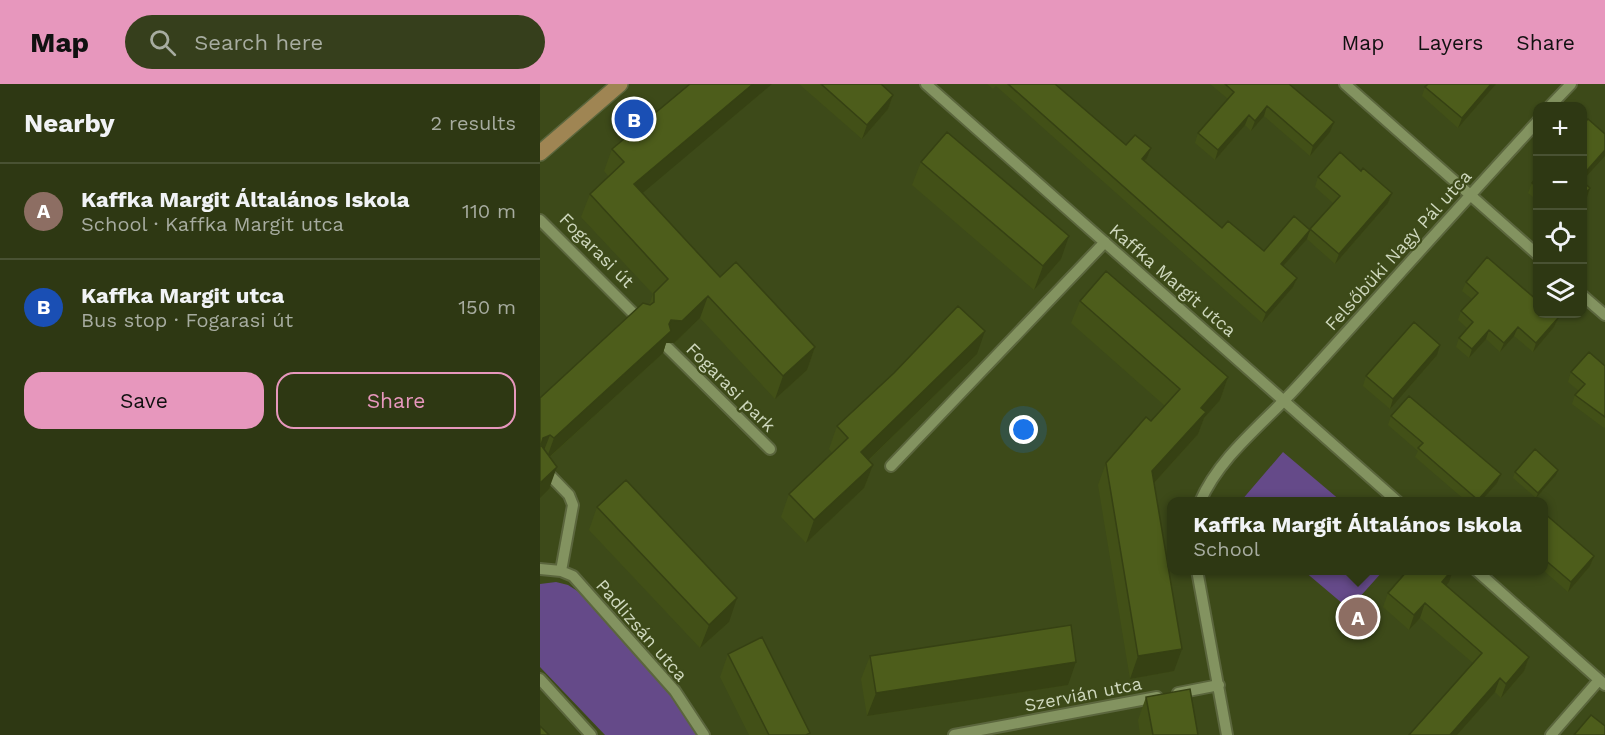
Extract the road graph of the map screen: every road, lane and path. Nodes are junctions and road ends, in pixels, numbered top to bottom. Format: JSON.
{"nodes":[{"id":1,"x":620,"y":84,"type":"edge"},
{"id":2,"x":926,"y":84,"type":"edge"},
{"id":3,"x":1345,"y":84,"type":"edge"},
{"id":4,"x":1571,"y":84,"type":"edge"},
{"id":5,"x":1554,"y":102,"type":"edge"},
{"id":6,"x":1533,"y":126,"type":"edge"},
{"id":7,"x":540,"y":153,"type":"edge"},
{"id":8,"x":1470,"y":195,"type":"junction"},
{"id":9,"x":540,"y":220,"type":"edge"},
{"id":10,"x":1105,"y":242,"type":"junction"},
{"id":11,"x":1533,"y":251,"type":"edge"},
{"id":12,"x":1587,"y":299,"type":"edge"},
{"id":13,"x":1605,"y":315,"type":"edge"},
{"id":14,"x":640,"y":320,"type":"edge"},
{"id":15,"x":668,"y":348,"type":"edge"},
{"id":16,"x":1284,"y":401,"type":"junction"},
{"id":17,"x":770,"y":449,"type":"dead end"},
{"id":18,"x":540,"y":465,"type":"edge"},
{"id":19,"x":891,"y":466,"type":"dead end"},
{"id":20,"x":1202,"y":497,"type":"edge"},
{"id":21,"x":1393,"y":497,"type":"edge"},
{"id":22,"x":540,"y":569,"type":"edge"},
{"id":23,"x":561,"y":571,"type":"junction"},
{"id":24,"x":1198,"y":575,"type":"edge"},
{"id":25,"x":1482,"y":575,"type":"edge"},
{"id":26,"x":540,"y":679,"type":"edge"},
{"id":27,"x":1602,"y":682,"type":"edge"},
{"id":28,"x":1219,"y":685,"type":"junction"},
{"id":29,"x":591,"y":735,"type":"edge"},
{"id":30,"x":704,"y":735,"type":"edge"},
{"id":31,"x":954,"y":735,"type":"edge"},
{"id":32,"x":1227,"y":735,"type":"edge"},
{"id":33,"x":1551,"y":735,"type":"edge"}],
"edges":[{"from":1,"to":7,"type":"main road"},
{"from":2,"to":10,"type":"street","name":"Kaffka Margit utca"},
{"from":3,"to":8,"type":"street"},
{"from":4,"to":5,"type":"street"},
{"from":6,"to":8,"type":"street","name":"Felsőbüki Nagy Pál utca"},
{"from":8,"to":11,"type":"street"},
{"from":8,"to":16,"type":"street","name":"Felsőbüki Nagy Pál utca"},
{"from":9,"to":14,"type":"street","name":"Fogarasi út"},
{"from":10,"to":16,"type":"street","name":"Kaffka Margit utca"},
{"from":10,"to":19,"type":"street"},
{"from":12,"to":13,"type":"street"},
{"from":15,"to":17,"type":"street","name":"Fogarasi park"},
{"from":16,"to":20,"type":"street"},
{"from":16,"to":21,"type":"street","name":"Kaffka Margit utca"},
{"from":18,"to":23,"type":"street"},
{"from":22,"to":23,"type":"street"},
{"from":23,"to":30,"type":"street","name":"Padlizsán utca"},
{"from":24,"to":28,"type":"street"},
{"from":25,"to":27,"type":"street"},
{"from":26,"to":29,"type":"street"},
{"from":27,"to":33,"type":"street"},
{"from":28,"to":31,"type":"street","name":"Szervián utca"},
{"from":28,"to":32,"type":"street"}]}
